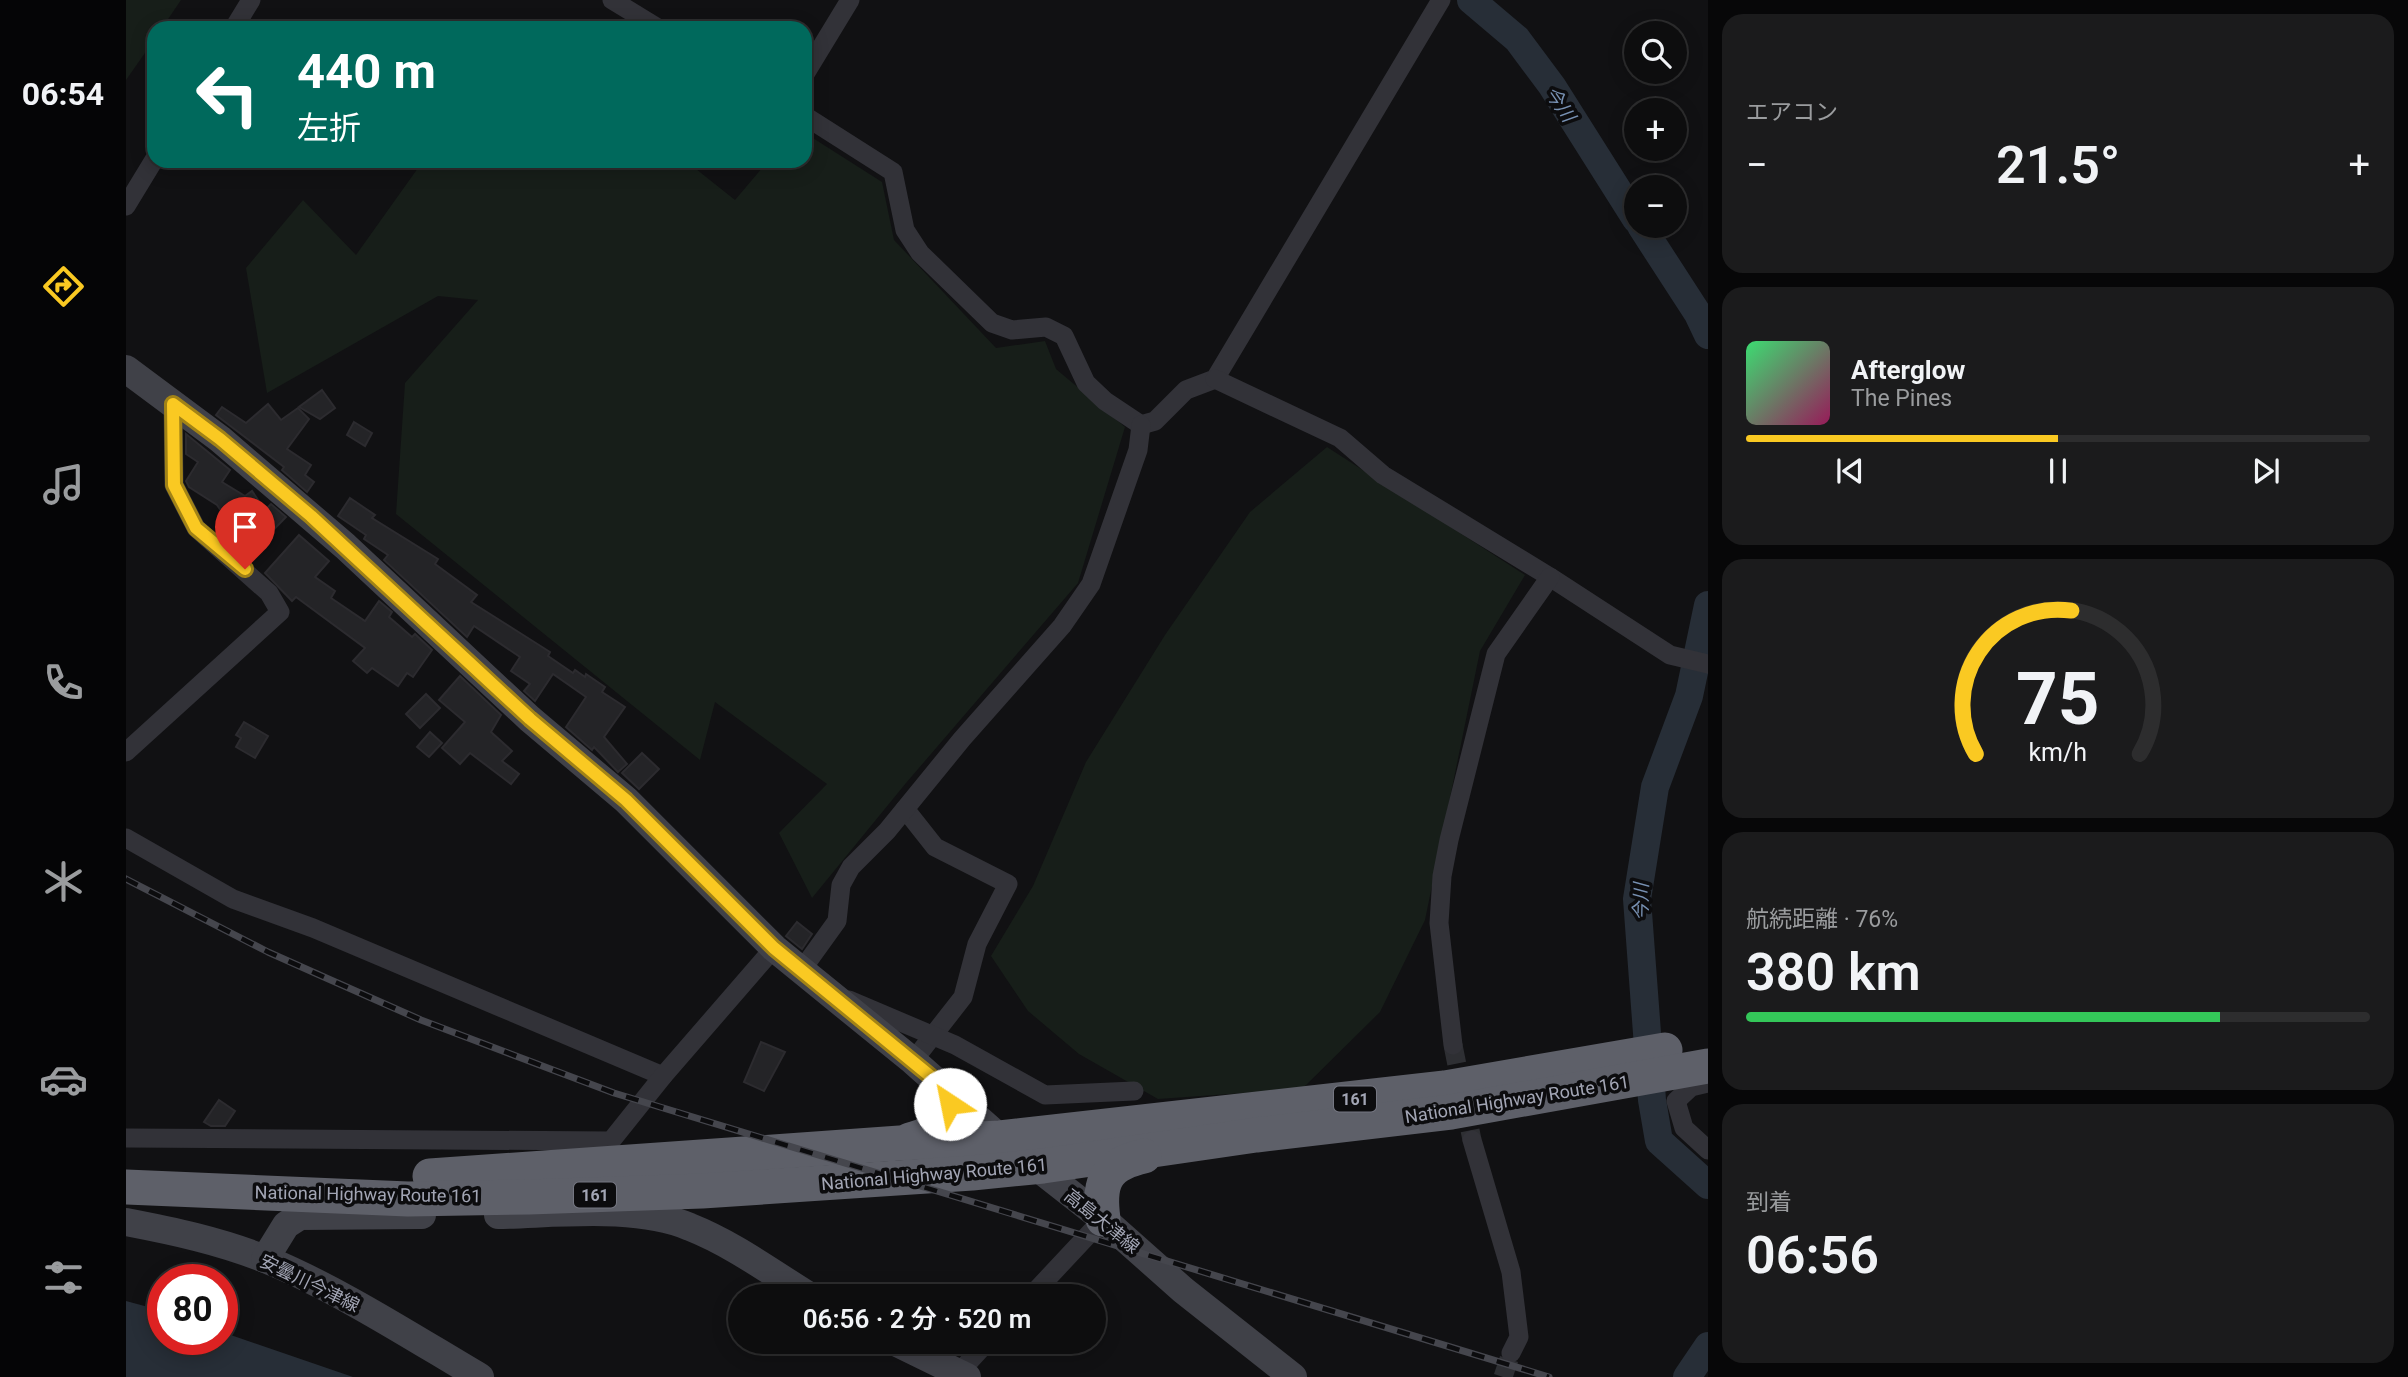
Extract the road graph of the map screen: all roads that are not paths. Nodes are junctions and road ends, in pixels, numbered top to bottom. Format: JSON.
{"nodes":[{"id":1,"x":251,"y":0,"type":"edge"},
{"id":2,"x":612,"y":0,"type":"edge"},
{"id":3,"x":849,"y":0,"type":"edge"},
{"id":4,"x":1441,"y":0,"type":"edge"},
{"id":5,"x":238,"y":21,"type":"edge"},
{"id":6,"x":646,"y":21,"type":"edge"},
{"id":7,"x":812,"y":62,"type":"edge"},
{"id":8,"x":812,"y":120,"type":"edge"},
{"id":9,"x":149,"y":168,"type":"edge"},
{"id":10,"x":126,"y":206,"type":"edge"},
{"id":11,"x":126,"y":369,"type":"edge"},
{"id":12,"x":1215,"y":379,"type":"junction"},
{"id":13,"x":173,"y":404,"type":"junction"},
{"id":14,"x":1141,"y":425,"type":"junction"},
{"id":15,"x":1550,"y":577,"type":"junction"},
{"id":16,"x":1708,"y":664,"type":"edge"},
{"id":17,"x":126,"y":752,"type":"edge"},
{"id":18,"x":905,"y":809,"type":"junction"},
{"id":19,"x":126,"y":838,"type":"edge"},
{"id":20,"x":774,"y":948,"type":"junction"},
{"id":21,"x":801,"y":971,"type":"junction"},
{"id":22,"x":837,"y":998,"type":"junction"},
{"id":23,"x":932,"y":1035,"type":"junction"},
{"id":24,"x":1708,"y":1042,"type":"edge"},
{"id":25,"x":1453,"y":1045,"type":"tunnel mouth"},
{"id":26,"x":913,"y":1061,"type":"junction"},
{"id":27,"x":1708,"y":1066,"type":"edge"},
{"id":28,"x":663,"y":1076,"type":"junction"},
{"id":29,"x":1708,"y":1083,"type":"edge"},
{"id":30,"x":1134,"y":1091,"type":"dead end"},
{"id":31,"x":1256,"y":1135,"type":"junction"},
{"id":32,"x":126,"y":1138,"type":"edge"},
{"id":33,"x":1472,"y":1140,"type":"tunnel mouth"},
{"id":34,"x":900,"y":1143,"type":"junction"},
{"id":35,"x":1012,"y":1143,"type":"junction"},
{"id":36,"x":1188,"y":1146,"type":"junction"},
{"id":37,"x":1708,"y":1150,"type":"edge"},
{"id":38,"x":946,"y":1175,"type":"junction"},
{"id":39,"x":140,"y":1187,"type":"edge"},
{"id":40,"x":1103,"y":1219,"type":"junction"},
{"id":41,"x":126,"y":1222,"type":"edge"},
{"id":42,"x":265,"y":1259,"type":"junction"},
{"id":43,"x":789,"y":1284,"type":"edge"},
{"id":44,"x":1042,"y":1284,"type":"edge"},
{"id":45,"x":1511,"y":1353,"type":"tunnel mouth"},
{"id":46,"x":918,"y":1354,"type":"edge"},
{"id":47,"x":977,"y":1354,"type":"edge"},
{"id":48,"x":960,"y":1376,"type":"edge"},
{"id":49,"x":480,"y":1377,"type":"edge"},
{"id":50,"x":1293,"y":1377,"type":"edge"}],
"edges":[{"from":1,"to":5,"type":"street"},
{"from":2,"to":6,"type":"street"},
{"from":3,"to":7,"type":"street"},
{"from":4,"to":12,"type":"street"},
{"from":8,"to":14,"type":"street"},
{"from":9,"to":10,"type":"street"},
{"from":11,"to":13,"type":"main road","name":"高島大津線"},
{"from":12,"to":14,"type":"street"},
{"from":12,"to":15,"type":"street"},
{"from":13,"to":17,"type":"street"},
{"from":13,"to":20,"type":"main road","name":"高島大津線"},
{"from":14,"to":18,"type":"street"},
{"from":15,"to":16,"type":"street"},
{"from":15,"to":25,"type":"street"},
{"from":18,"to":21,"type":"street"},
{"from":18,"to":23,"type":"street"},
{"from":19,"to":28,"type":"street"},
{"from":20,"to":21,"type":"main road","name":"高島大津線"},
{"from":20,"to":28,"type":"street"},
{"from":21,"to":22,"type":"main road","name":"高島大津線"},
{"from":22,"to":23,"type":"street"},
{"from":22,"to":26,"type":"main road","name":"高島大津線"},
{"from":23,"to":26,"type":"street"},
{"from":23,"to":30,"type":"street"},
{"from":24,"to":35,"type":"highway","name":"National Highway Route 161","number":"161"},
{"from":26,"to":35,"type":"main road","name":"高島大津線"},
{"from":27,"to":31,"type":"highway","name":"National Highway Route 161","number":"161"},
{"from":28,"to":32,"type":"street"},
{"from":29,"to":37,"type":"street"},
{"from":31,"to":35,"type":"highway"},
{"from":31,"to":36,"type":"highway","name":"National Highway Route 161","number":"161"},
{"from":33,"to":45,"type":"street"},
{"from":34,"to":35,"type":"highway","name":"National Highway Route 161","number":"161"},
{"from":34,"to":35,"type":"highway"},
{"from":34,"to":39,"type":"highway","name":"National Highway Route 161","number":"161"},
{"from":35,"to":36,"type":"highway","name":"National Highway Route 161","number":"161"},
{"from":35,"to":38,"type":"highway","name":"National Highway Route 161","number":"161"},
{"from":35,"to":38,"type":"highway"},
{"from":35,"to":40,"type":"main road","name":"高島大津線"},
{"from":36,"to":40,"type":"highway"},
{"from":38,"to":39,"type":"highway","name":"National Highway Route 161","number":"161"},
{"from":40,"to":44,"type":"street"},
{"from":40,"to":50,"type":"main road","name":"高島大津線"},
{"from":41,"to":42,"type":"main road","name":"安曇川今津線"},
{"from":42,"to":43,"type":"main road"},
{"from":42,"to":49,"type":"main road","name":"安曇川今津線"},
{"from":46,"to":48,"type":"main road"},
{"from":47,"to":48,"type":"street"}]}
